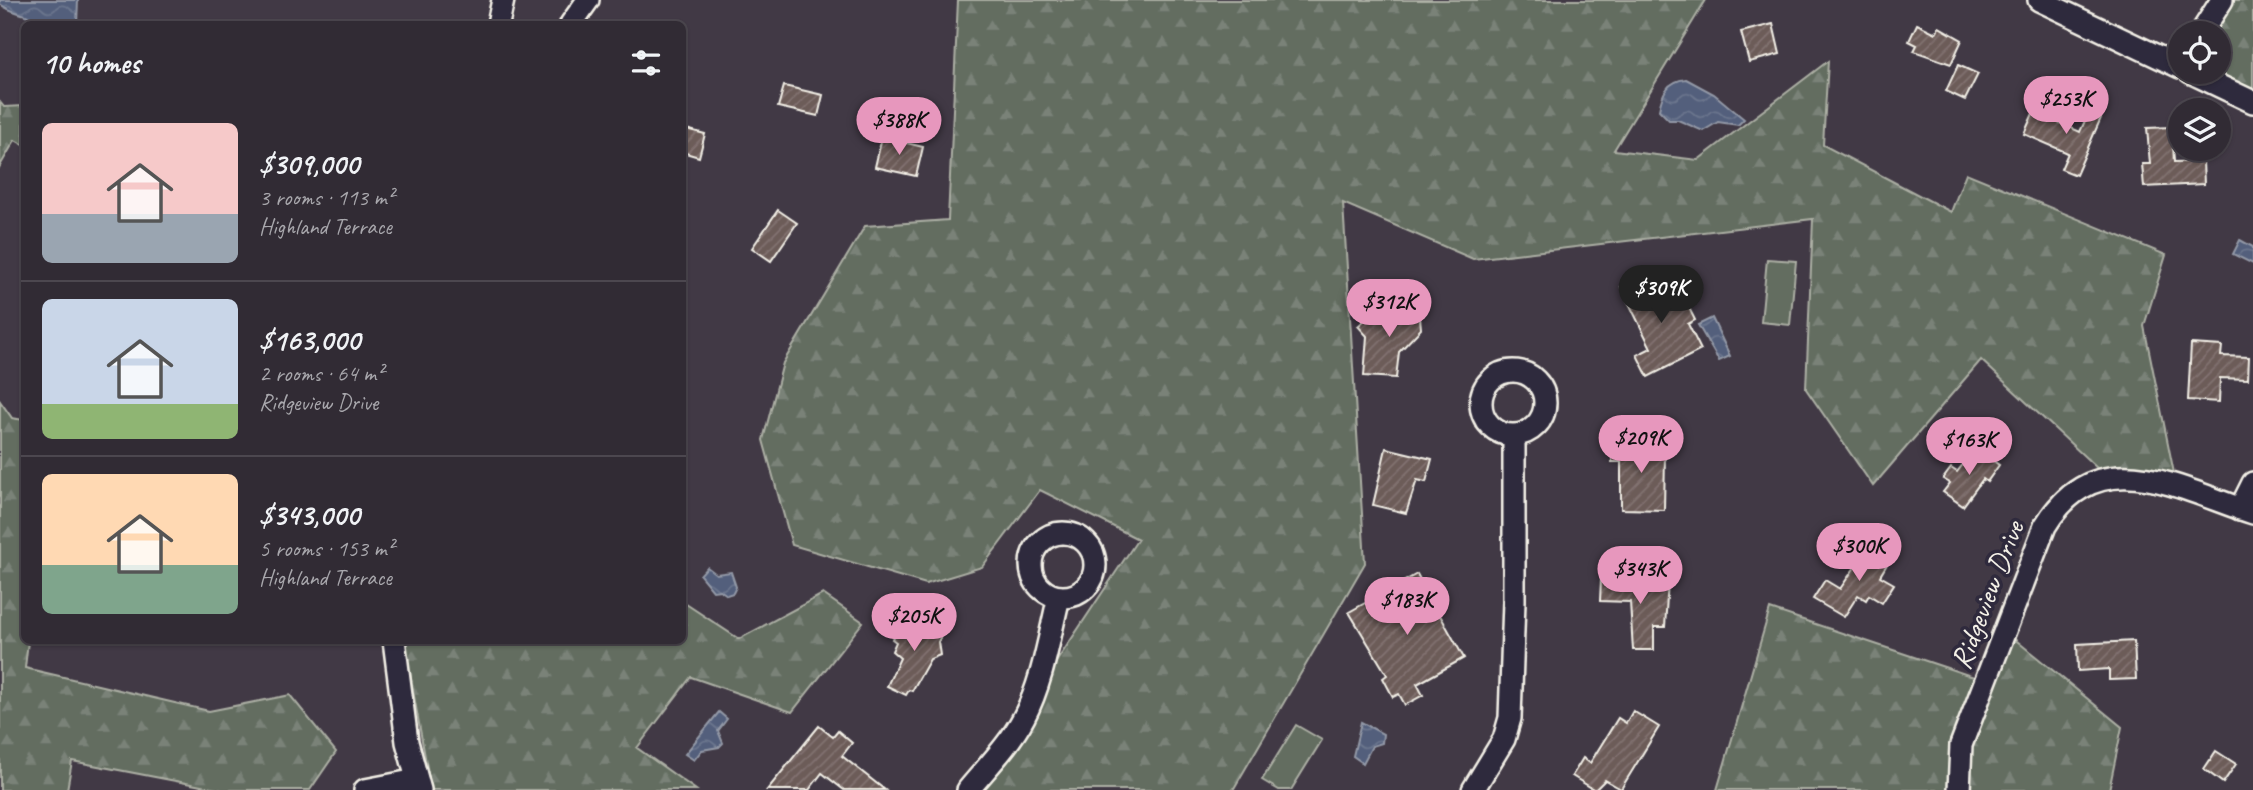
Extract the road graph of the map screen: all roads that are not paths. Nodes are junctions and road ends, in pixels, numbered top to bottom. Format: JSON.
{"nodes":[{"id":1,"x":503,"y":0,"type":"edge"},
{"id":2,"x":588,"y":0,"type":"edge"},
{"id":3,"x":2039,"y":0,"type":"edge"},
{"id":4,"x":2222,"y":0,"type":"edge"},
{"id":5,"x":499,"y":21,"type":"edge"},
{"id":6,"x":573,"y":21,"type":"edge"},
{"id":7,"x":2209,"y":21,"type":"edge"},
{"id":8,"x":2168,"y":61,"type":"edge"},
{"id":9,"x":2215,"y":84,"type":"edge"},
{"id":10,"x":2253,"y":102,"type":"edge"},
{"id":11,"x":1514,"y":436,"type":"dead end"},
{"id":12,"x":2253,"y":483,"type":"edge"},
{"id":13,"x":2247,"y":511,"type":"edge"},
{"id":14,"x":1059,"y":597,"type":"dead end"},
{"id":15,"x":395,"y":644,"type":"edge"},
{"id":16,"x":418,"y":785,"type":"edge"},
{"id":17,"x":365,"y":790,"type":"edge"},
{"id":18,"x":968,"y":790,"type":"edge"},
{"id":19,"x":1473,"y":790,"type":"edge"},
{"id":20,"x":1959,"y":790,"type":"edge"}],
"edges":[{"from":1,"to":5,"type":"street"},
{"from":2,"to":6,"type":"street"},
{"from":3,"to":8,"type":"street"},
{"from":4,"to":7,"type":"street"},
{"from":9,"to":10,"type":"street"},
{"from":11,"to":19,"type":"street"},
{"from":12,"to":13,"type":"street"},
{"from":13,"to":20,"type":"street","name":"Ridgeview Drive"},
{"from":14,"to":18,"type":"street"},
{"from":15,"to":16,"type":"street"},
{"from":16,"to":17,"type":"street"}]}
